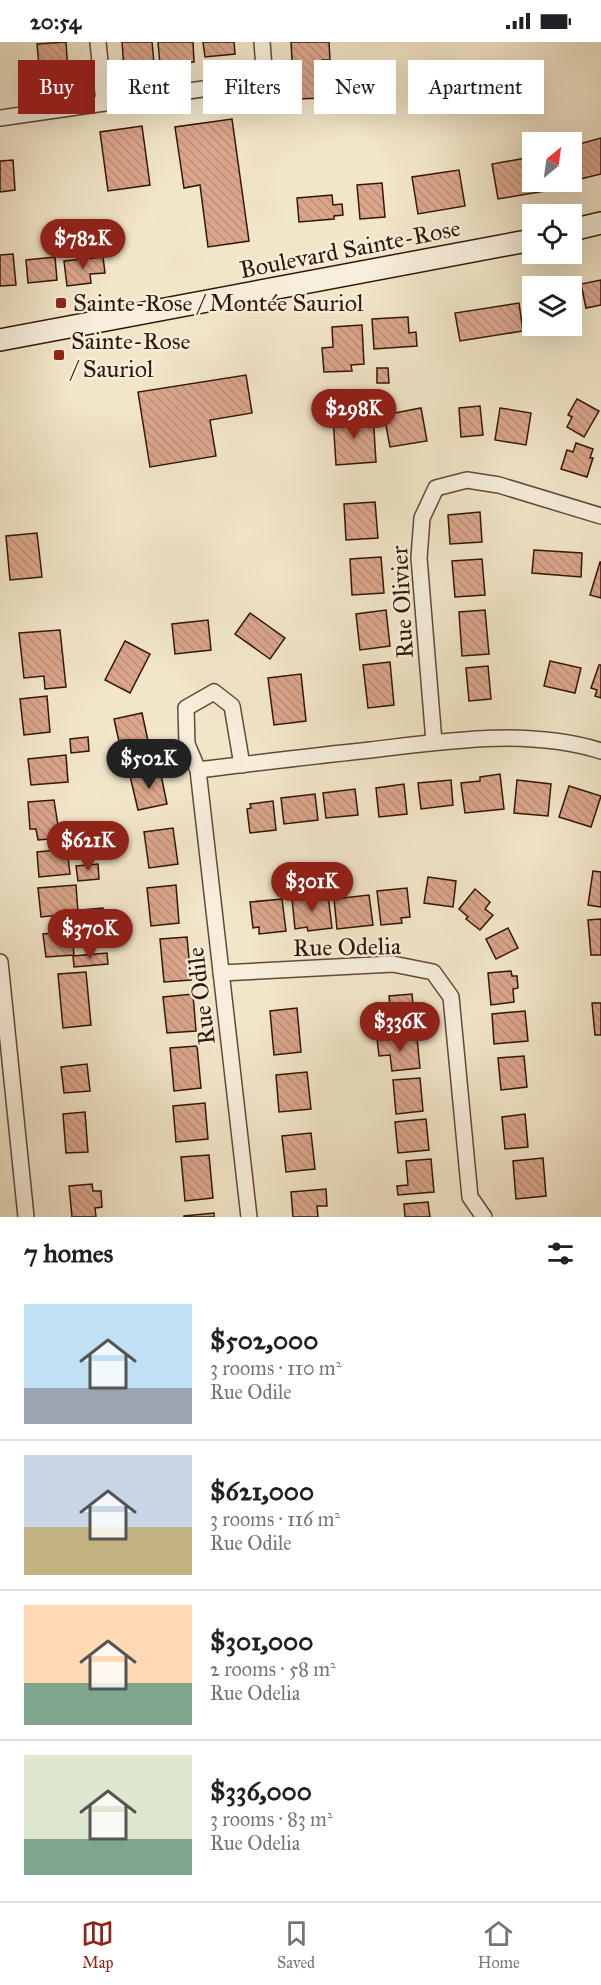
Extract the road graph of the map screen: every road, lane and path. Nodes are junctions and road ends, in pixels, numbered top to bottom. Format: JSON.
{"nodes":[{"id":1,"x":98,"y":42,"type":"edge"},
{"id":2,"x":262,"y":42,"type":"edge"},
{"id":3,"x":104,"y":103,"type":"junction"},
{"id":4,"x":0,"y":118,"type":"edge"},
{"id":5,"x":601,"y":223,"type":"edge"},
{"id":6,"x":582,"y":228,"type":"edge"},
{"id":7,"x":522,"y":242,"type":"edge"},
{"id":8,"x":0,"y":340,"type":"edge"},
{"id":9,"x":601,"y":516,"type":"edge"},
{"id":10,"x":434,"y":742,"type":"junction"},
{"id":11,"x":601,"y":752,"type":"edge"},
{"id":12,"x":242,"y":765,"type":"junction"},
{"id":13,"x":198,"y":770,"type":"junction"},
{"id":14,"x":0,"y":962,"type":"edge"},
{"id":15,"x":221,"y":973,"type":"junction"},
{"id":16,"x":26,"y":1217,"type":"edge"},
{"id":17,"x":249,"y":1217,"type":"edge"},
{"id":18,"x":484,"y":1217,"type":"edge"}],
"edges":[{"from":1,"to":3,"type":"street"},
{"from":2,"to":3,"type":"street"},
{"from":3,"to":4,"type":"street"},
{"from":5,"to":6,"type":"street"},
{"from":7,"to":8,"type":"street","name":"Boulevard Sainte-Rose"},
{"from":9,"to":10,"type":"street","name":"Rue Olivier"},
{"from":10,"to":11,"type":"street"},
{"from":10,"to":12,"type":"street"},
{"from":12,"to":13,"type":"street"},
{"from":12,"to":13,"type":"street","name":"Rue Odile"},
{"from":13,"to":15,"type":"street","name":"Rue Odile"},
{"from":14,"to":16,"type":"street"},
{"from":15,"to":17,"type":"street","name":"Rue Odile"},
{"from":15,"to":18,"type":"street","name":"Rue Odelia"}]}
